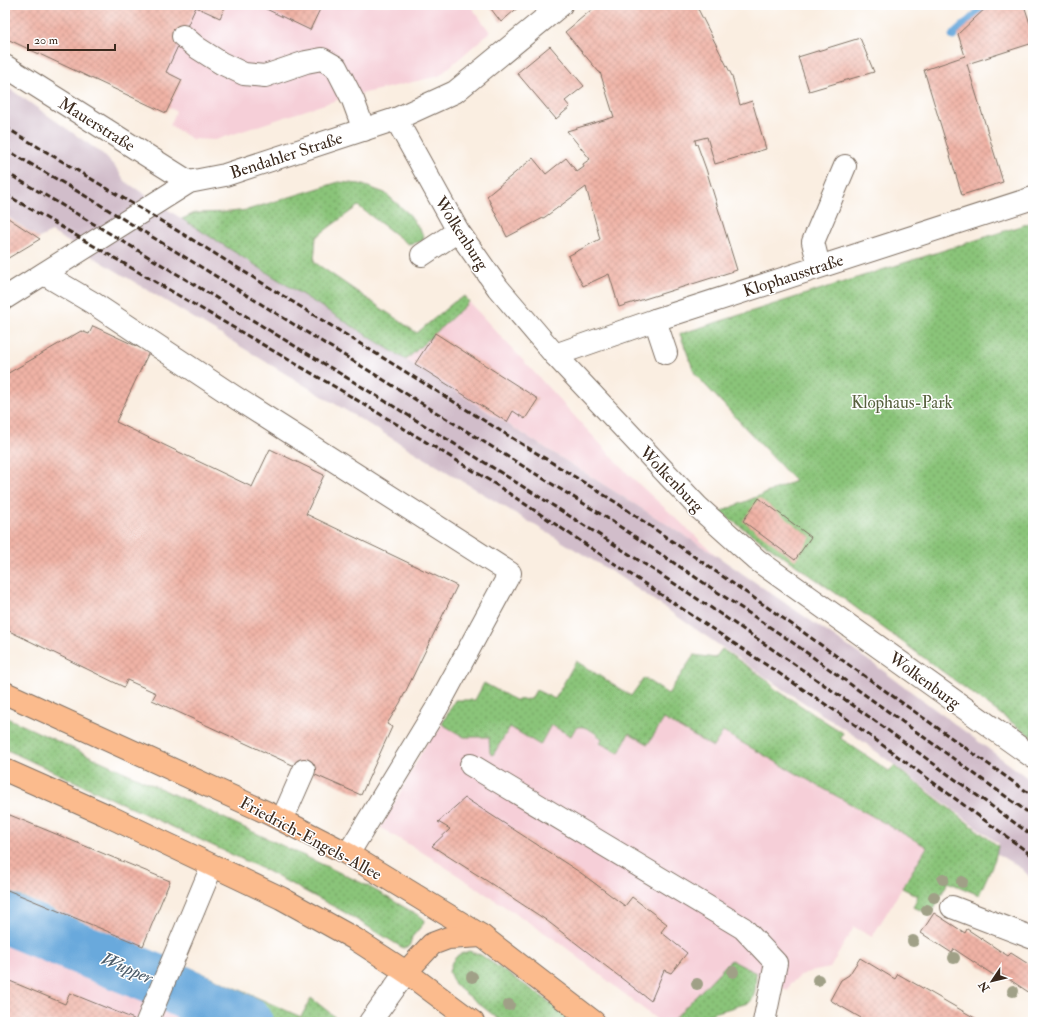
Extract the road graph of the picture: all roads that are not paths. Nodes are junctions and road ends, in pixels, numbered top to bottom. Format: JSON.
{"nodes":[{"id":1,"x":562,"y":5,"type":"edge"},
{"id":2,"x":183,"y":36,"type":"dead end"},
{"id":3,"x":5,"y":66,"type":"edge"},
{"id":4,"x":396,"y":119,"type":"junction"},
{"id":5,"x":364,"y":130,"type":"junction"},
{"id":6,"x":845,"y":166,"type":"dead end"},
{"id":7,"x":189,"y":182,"type":"junction"},
{"id":8,"x":1033,"y":198,"type":"edge"},
{"id":9,"x":458,"y":231,"type":"junction"},
{"id":10,"x":422,"y":255,"type":"dead end"},
{"id":11,"x":819,"y":266,"type":"junction"},
{"id":12,"x":44,"y":274,"type":"junction"},
{"id":13,"x":5,"y":298,"type":"edge"},
{"id":14,"x":655,"y":320,"type":"junction"},
{"id":15,"x":666,"y":353,"type":"dead end"},
{"id":16,"x":555,"y":355,"type":"junction"},
{"id":17,"x":5,"y":693,"type":"edge"},
{"id":18,"x":1033,"y":757,"type":"edge"},
{"id":19,"x":471,"y":765,"type":"dead end"},
{"id":20,"x":5,"y":770,"type":"edge"},
{"id":21,"x":304,"y":770,"type":"dead end"},
{"id":22,"x":282,"y":820,"type":"junction"},
{"id":23,"x":348,"y":854,"type":"junction"},
{"id":24,"x":212,"y":866,"type":"junction"},
{"id":25,"x":952,"y":907,"type":"dead end"},
{"id":26,"x":482,"y":936,"type":"junction"},
{"id":27,"x":1033,"y":938,"type":"edge"},
{"id":28,"x":432,"y":944,"type":"junction"},
{"id":29,"x":406,"y":972,"type":"junction"},
{"id":30,"x":442,"y":998,"type":"junction"},
{"id":31,"x":151,"y":1014,"type":"edge"},
{"id":32,"x":370,"y":1022,"type":"edge"},
{"id":33,"x":473,"y":1022,"type":"edge"},
{"id":34,"x":594,"y":1022,"type":"edge"},
{"id":35,"x":764,"y":1022,"type":"edge"}],
"edges":[{"from":1,"to":4,"type":"street","name":"Bendahler Straße"},
{"from":2,"to":5,"type":"street"},
{"from":3,"to":7,"type":"street","name":"Mauerstraße"},
{"from":4,"to":5,"type":"street","name":"Bendahler Straße"},
{"from":4,"to":9,"type":"street","name":"Wolkenburg"},
{"from":5,"to":7,"type":"street","name":"Bendahler Straße"},
{"from":6,"to":11,"type":"street"},
{"from":7,"to":12,"type":"street","name":"Bendahler Straße"},
{"from":8,"to":11,"type":"street","name":"Klophausstraße"},
{"from":9,"to":10,"type":"street"},
{"from":9,"to":16,"type":"street","name":"Wolkenburg"},
{"from":11,"to":14,"type":"street","name":"Klophausstraße"},
{"from":12,"to":13,"type":"street","name":"Bendahler Straße"},
{"from":12,"to":23,"type":"street"},
{"from":14,"to":15,"type":"street"},
{"from":14,"to":16,"type":"street","name":"Klophausstraße"},
{"from":16,"to":18,"type":"street","name":"Wolkenburg"},
{"from":17,"to":22,"type":"main road","name":"Friedrich-Engels-Allee"},
{"from":19,"to":35,"type":"street"},
{"from":20,"to":24,"type":"main road"},
{"from":21,"to":22,"type":"street"},
{"from":22,"to":23,"type":"main road","name":"Friedrich-Engels-Allee"},
{"from":23,"to":26,"type":"main road","name":"Friedrich-Engels-Allee"},
{"from":24,"to":29,"type":"main road"},
{"from":24,"to":31,"type":"street"},
{"from":25,"to":27,"type":"street"},
{"from":26,"to":28,"type":"main road"},
{"from":26,"to":34,"type":"main road","name":"Friedrich-Engels-Allee"},
{"from":28,"to":29,"type":"main road"},
{"from":28,"to":30,"type":"main road"},
{"from":29,"to":30,"type":"main road"},
{"from":29,"to":32,"type":"street"},
{"from":30,"to":33,"type":"main road"}]}
